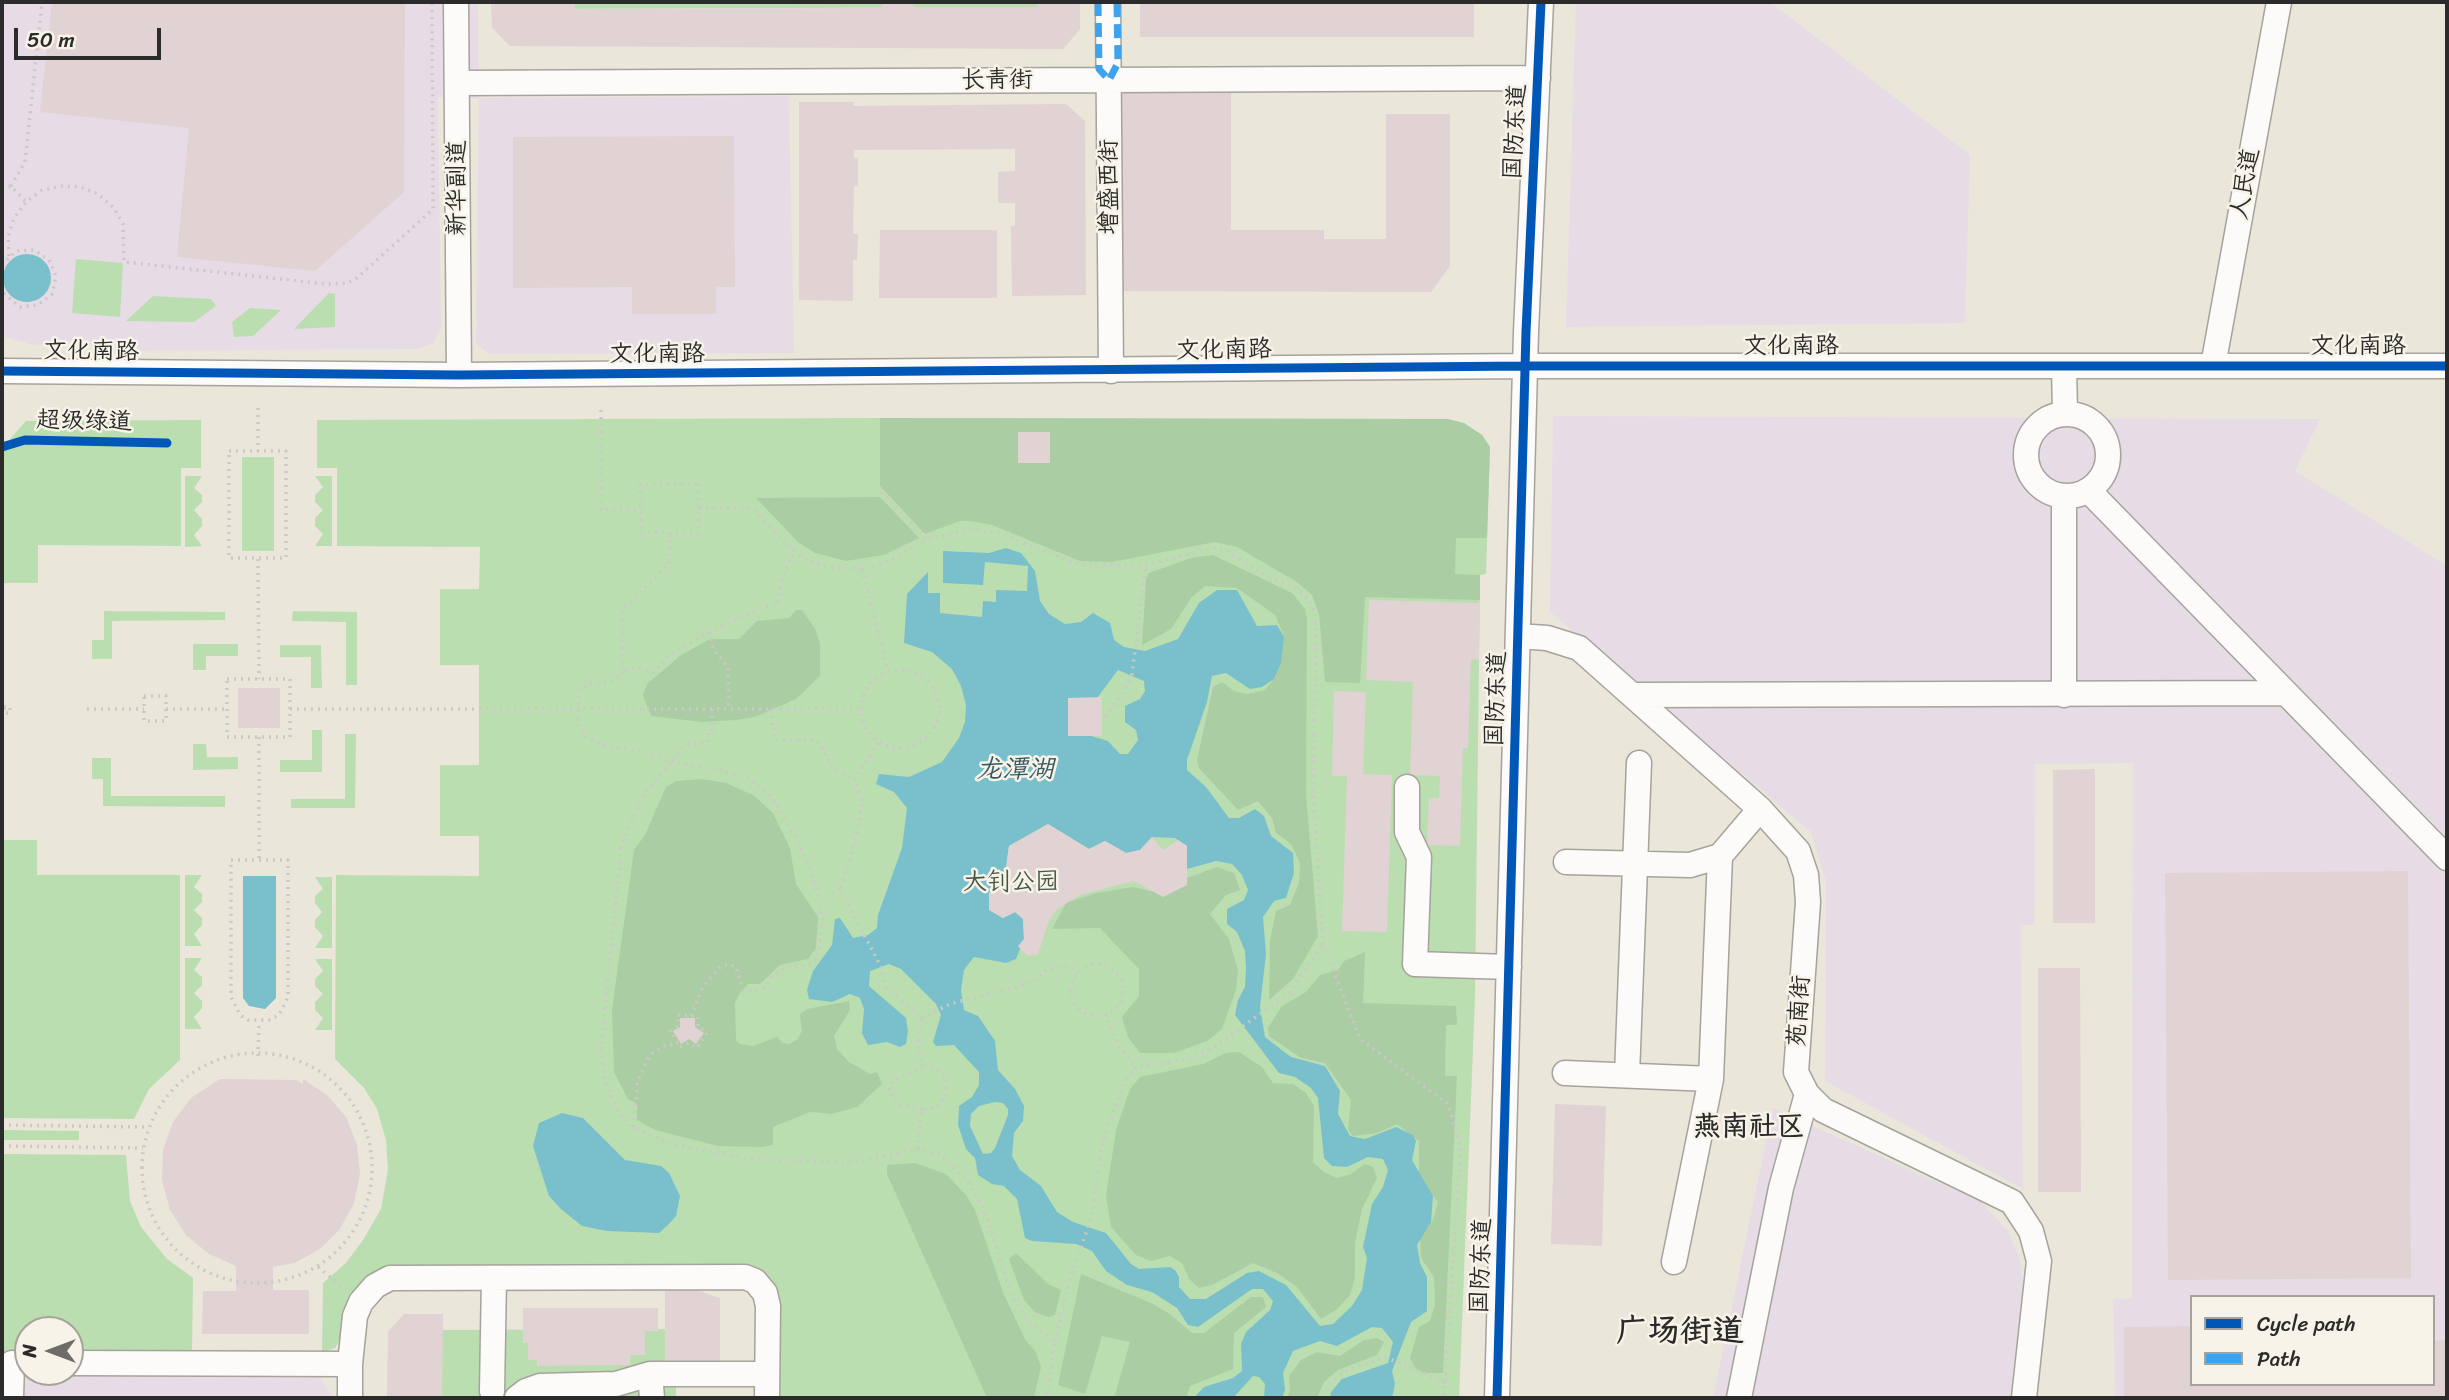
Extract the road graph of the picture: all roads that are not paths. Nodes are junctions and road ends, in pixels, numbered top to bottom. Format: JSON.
{"nodes":[{"id":1,"x":456,"y":2,"type":"edge"},
{"id":2,"x":1098,"y":2,"type":"edge"},
{"id":3,"x":1108,"y":2,"type":"edge"},
{"id":4,"x":1117,"y":2,"type":"edge"},
{"id":5,"x":1541,"y":2,"type":"edge"},
{"id":6,"x":2279,"y":2,"type":"edge"},
{"id":7,"x":1538,"y":78,"type":"junction"},
{"id":8,"x":1109,"y":80,"type":"junction"},
{"id":9,"x":457,"y":83,"type":"junction"},
{"id":10,"x":1526,"y":366,"type":"junction"},
{"id":11,"x":2064,"y":366,"type":"junction"},
{"id":12,"x":2213,"y":366,"type":"junction"},
{"id":13,"x":2447,"y":366,"type":"edge"},
{"id":14,"x":2,"y":371,"type":"edge"},
{"id":15,"x":1111,"y":371,"type":"junction"},
{"id":16,"x":459,"y":375,"type":"junction"},
{"id":17,"x":2064,"y":413,"type":"junction"},
{"id":18,"x":2089,"y":491,"type":"junction"},
{"id":19,"x":2064,"y":497,"type":"junction"},
{"id":20,"x":1518,"y":636,"type":"junction"},
{"id":21,"x":2286,"y":693,"type":"junction"},
{"id":22,"x":1635,"y":695,"type":"junction"},
{"id":23,"x":2064,"y":695,"type":"junction"},
{"id":24,"x":1639,"y":763,"type":"dead end"},
{"id":25,"x":1407,"y":787,"type":"dead end"},
{"id":26,"x":1760,"y":809,"type":"junction"},
{"id":27,"x":1720,"y":856,"type":"junction"},
{"id":28,"x":2447,"y":858,"type":"edge"},
{"id":29,"x":1566,"y":862,"type":"dead end"},
{"id":30,"x":1635,"y":864,"type":"junction"},
{"id":31,"x":1509,"y":967,"type":"junction"},
{"id":32,"x":1565,"y":1073,"type":"dead end"},
{"id":33,"x":1628,"y":1075,"type":"junction"},
{"id":34,"x":1711,"y":1079,"type":"junction"},
{"id":35,"x":1807,"y":1094,"type":"junction"},
{"id":36,"x":1674,"y":1262,"type":"dead end"},
{"id":37,"x":494,"y":1278,"type":"junction"},
{"id":38,"x":14,"y":1363,"type":"edge"},
{"id":39,"x":84,"y":1363,"type":"edge"},
{"id":40,"x":350,"y":1364,"type":"junction"},
{"id":41,"x":616,"y":1384,"type":"junction"},
{"id":42,"x":651,"y":1386,"type":"edge"},
{"id":43,"x":767,"y":1386,"type":"edge"},
{"id":44,"x":493,"y":1396,"type":"edge"},
{"id":45,"x":12,"y":1398,"type":"edge"},
{"id":46,"x":350,"y":1398,"type":"edge"},
{"id":47,"x":517,"y":1398,"type":"edge"},
{"id":48,"x":640,"y":1398,"type":"edge"},
{"id":49,"x":1497,"y":1398,"type":"edge"},
{"id":50,"x":1739,"y":1398,"type":"edge"},
{"id":51,"x":2024,"y":1398,"type":"edge"}],
"edges":[{"from":1,"to":9,"type":"street","name":"新华副道"},
{"from":2,"to":8,"type":"street"},
{"from":3,"to":8,"type":"street","name":"增盛西街"},
{"from":4,"to":8,"type":"street"},
{"from":5,"to":7,"type":"street","name":"国防东道"},
{"from":6,"to":12,"type":"street","name":"人民道"},
{"from":7,"to":8,"type":"street","name":"长青街"},
{"from":7,"to":10,"type":"street","name":"国防东道"},
{"from":8,"to":9,"type":"street","name":"长青街"},
{"from":8,"to":15,"type":"street","name":"增盛西街"},
{"from":9,"to":16,"type":"street","name":"新华副道"},
{"from":10,"to":11,"type":"street","name":"文化南路"},
{"from":10,"to":15,"type":"street","name":"文化南路"},
{"from":10,"to":20,"type":"street","name":"国防东道"},
{"from":11,"to":12,"type":"street","name":"文化南路"},
{"from":11,"to":17,"type":"street"},
{"from":12,"to":13,"type":"street","name":"文化南路"},
{"from":14,"to":16,"type":"street","name":"文化南路"},
{"from":15,"to":16,"type":"street","name":"文化南路"},
{"from":17,"to":18,"type":"street"},
{"from":17,"to":19,"type":"street"},
{"from":18,"to":19,"type":"street"},
{"from":18,"to":21,"type":"street"},
{"from":19,"to":23,"type":"street"},
{"from":20,"to":22,"type":"street","name":"苑南街"},
{"from":20,"to":31,"type":"street","name":"国防东道"},
{"from":21,"to":23,"type":"street"},
{"from":21,"to":28,"type":"street"},
{"from":22,"to":23,"type":"street"},
{"from":22,"to":26,"type":"street","name":"苑南街"},
{"from":24,"to":30,"type":"street"},
{"from":25,"to":31,"type":"street"},
{"from":26,"to":27,"type":"street"},
{"from":26,"to":35,"type":"street","name":"苑南街"},
{"from":27,"to":30,"type":"street"},
{"from":27,"to":34,"type":"street"},
{"from":29,"to":30,"type":"street"},
{"from":30,"to":33,"type":"street"},
{"from":31,"to":49,"type":"street","name":"国防东道"},
{"from":32,"to":33,"type":"street"},
{"from":33,"to":34,"type":"street"},
{"from":34,"to":36,"type":"street"},
{"from":35,"to":50,"type":"street"},
{"from":35,"to":51,"type":"street"},
{"from":37,"to":40,"type":"street"},
{"from":37,"to":43,"type":"street"},
{"from":37,"to":44,"type":"street"},
{"from":38,"to":45,"type":"street"},
{"from":39,"to":40,"type":"street"},
{"from":40,"to":46,"type":"street"},
{"from":41,"to":42,"type":"street"},
{"from":41,"to":47,"type":"street"},
{"from":41,"to":48,"type":"street"},
{"from":42,"to":43,"type":"street"}]}
